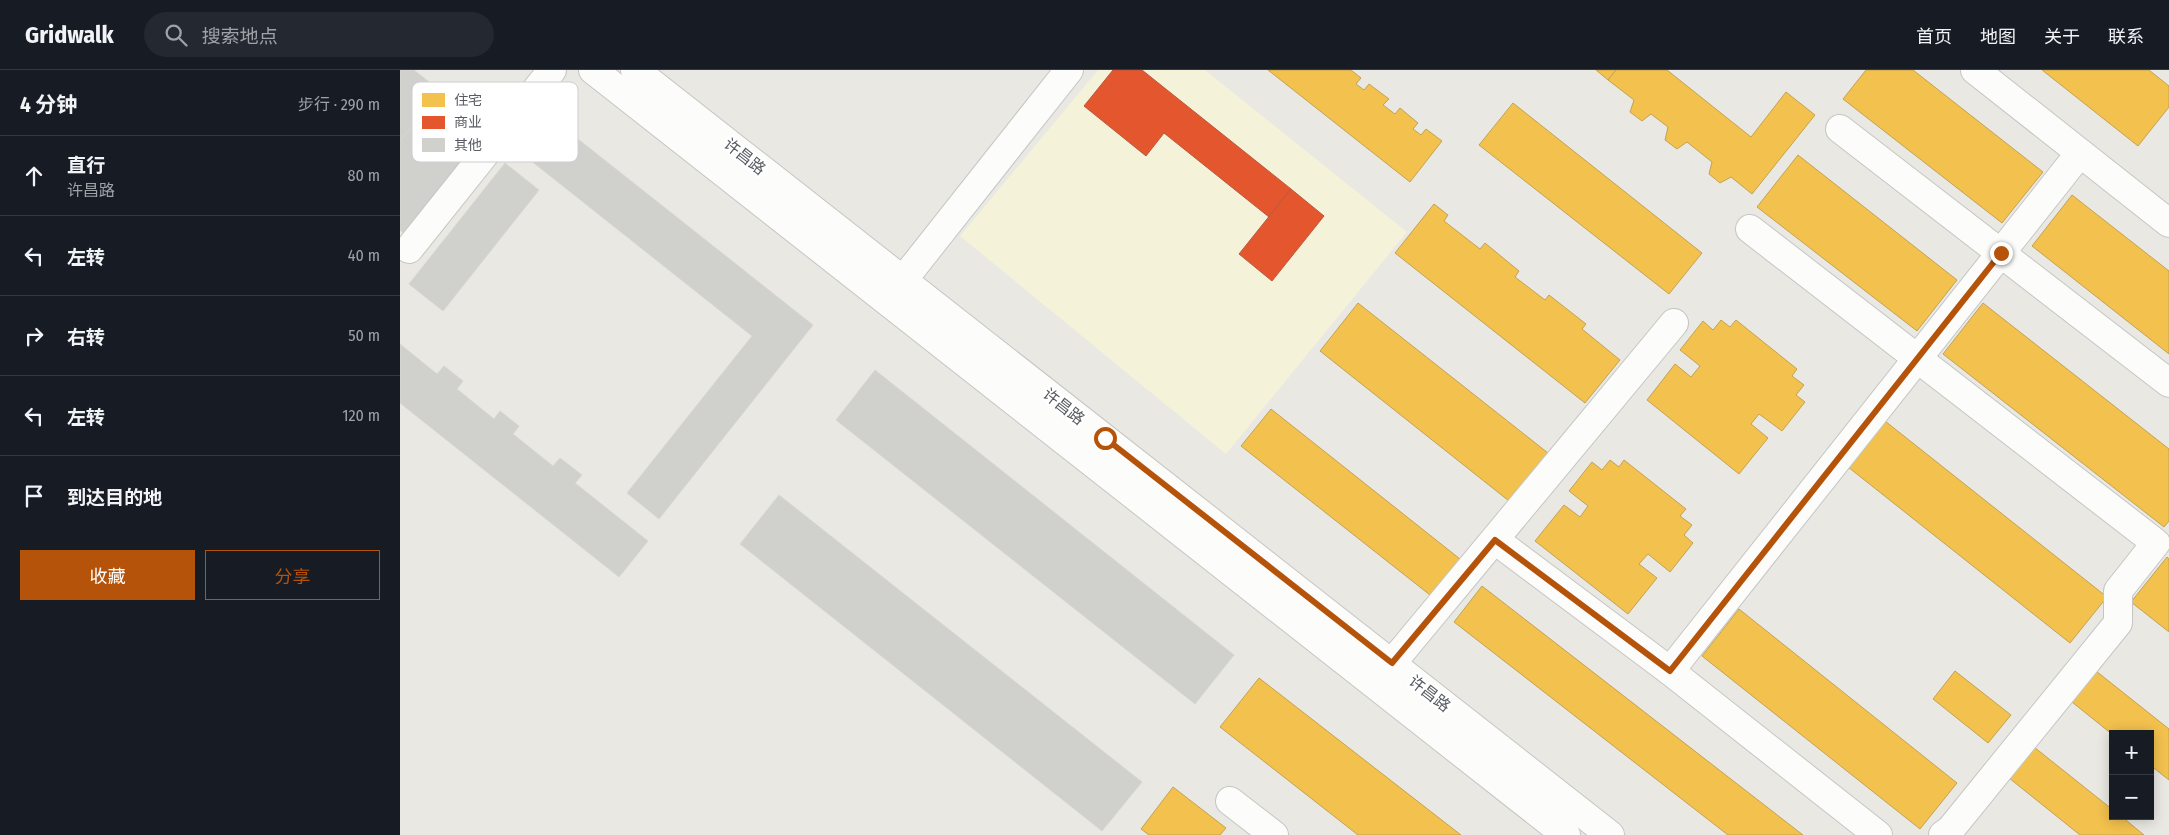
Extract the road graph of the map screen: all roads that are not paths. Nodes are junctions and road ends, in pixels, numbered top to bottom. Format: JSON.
{"nodes":[{"id":1,"x":552,"y":70,"type":"edge"},
{"id":2,"x":593,"y":70,"type":"edge"},
{"id":3,"x":635,"y":70,"type":"edge"},
{"id":4,"x":1069,"y":70,"type":"edge"},
{"id":5,"x":1975,"y":70,"type":"edge"},
{"id":6,"x":542,"y":82,"type":"edge"},
{"id":7,"x":1840,"y":129,"type":"dead end"},
{"id":8,"x":2080,"y":153,"type":"junction"},
{"id":9,"x":479,"y":162,"type":"edge"},
{"id":10,"x":2169,"y":224,"type":"edge"},
{"id":11,"x":1750,"y":229,"type":"dead end"},
{"id":12,"x":409,"y":249,"type":"dead end"},
{"id":13,"x":2001,"y":253,"type":"junction"},
{"id":14,"x":904,"y":280,"type":"junction"},
{"id":15,"x":1674,"y":324,"type":"dead end"},
{"id":16,"x":1917,"y":359,"type":"junction"},
{"id":17,"x":2169,"y":383,"type":"edge"},
{"id":18,"x":1495,"y":540,"type":"junction"},
{"id":19,"x":1392,"y":663,"type":"junction"},
{"id":20,"x":1670,"y":671,"type":"junction"},
{"id":21,"x":1230,"y":801,"type":"dead end"},
{"id":22,"x":1274,"y":835,"type":"edge"},
{"id":23,"x":1566,"y":835,"type":"edge"},
{"id":24,"x":1610,"y":835,"type":"edge"},
{"id":25,"x":1878,"y":835,"type":"edge"},
{"id":26,"x":1943,"y":835,"type":"edge"}],
"edges":[{"from":1,"to":6,"type":"street"},
{"from":2,"to":23,"type":"street","name":"许昌路"},
{"from":3,"to":14,"type":"street","name":"许昌路"},
{"from":4,"to":14,"type":"street"},
{"from":5,"to":8,"type":"street"},
{"from":7,"to":13,"type":"street"},
{"from":8,"to":10,"type":"street"},
{"from":8,"to":13,"type":"street"},
{"from":9,"to":12,"type":"street"},
{"from":11,"to":16,"type":"street"},
{"from":13,"to":16,"type":"street"},
{"from":13,"to":17,"type":"street"},
{"from":14,"to":19,"type":"street","name":"许昌路"},
{"from":15,"to":18,"type":"street"},
{"from":16,"to":20,"type":"street"},
{"from":16,"to":26,"type":"street"},
{"from":18,"to":19,"type":"street"},
{"from":18,"to":20,"type":"street"},
{"from":19,"to":24,"type":"street","name":"许昌路"},
{"from":20,"to":25,"type":"street"},
{"from":21,"to":22,"type":"street"}]}
